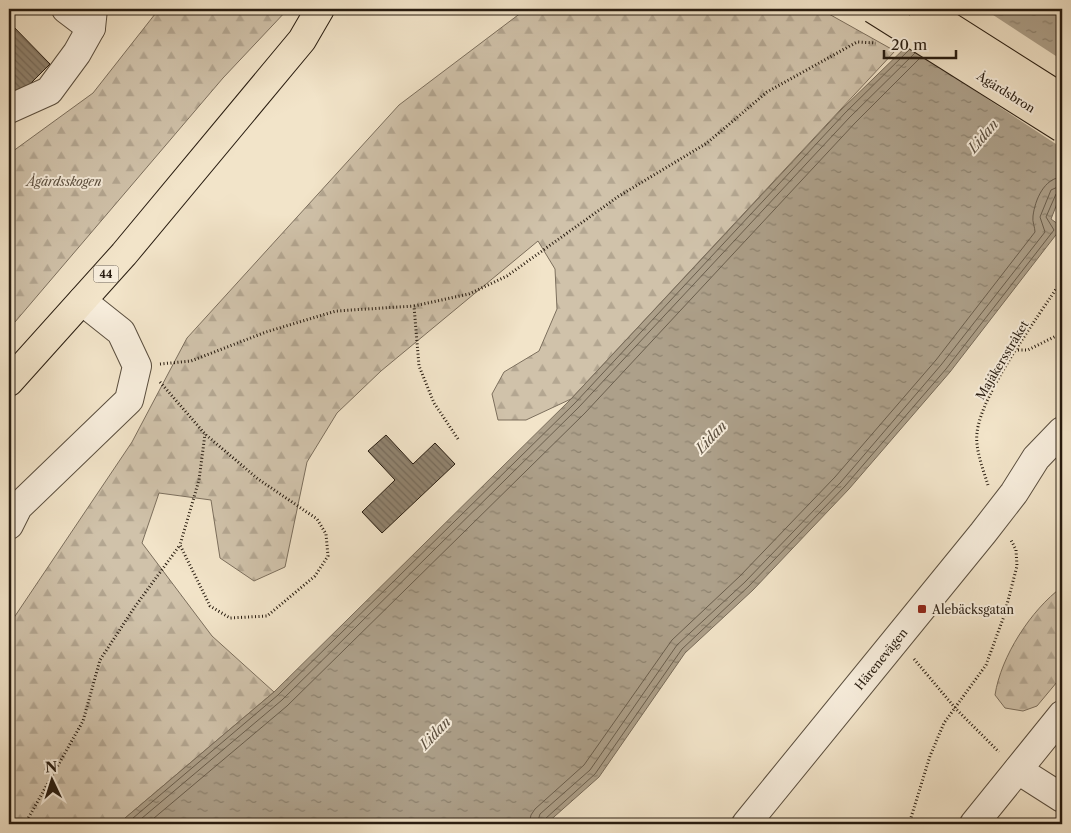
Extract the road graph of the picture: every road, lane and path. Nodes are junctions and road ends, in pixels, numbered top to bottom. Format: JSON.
{"nodes":[{"id":1,"x":66,"y":9,"type":"edge"},
{"id":2,"x":320,"y":9,"type":"edge"},
{"id":3,"x":340,"y":9,"type":"edge"},
{"id":4,"x":873,"y":9,"type":"edge"},
{"id":5,"x":922,"y":9,"type":"edge"},
{"id":6,"x":92,"y":18,"type":"edge"},
{"id":7,"x":302,"y":40,"type":"junction"},
{"id":8,"x":884,"y":43,"type":"dead end"},
{"id":9,"x":1062,"y":98,"type":"edge"},
{"id":10,"x":9,"y":108,"type":"edge"},
{"id":11,"x":1062,"y":128,"type":"edge"},
{"id":12,"x":1062,"y":280,"type":"edge"},
{"id":13,"x":82,"y":301,"type":"junction"},
{"id":14,"x":414,"y":306,"type":"junction"},
{"id":15,"x":1062,"y":333,"type":"edge"},
{"id":16,"x":1017,"y":350,"type":"junction"},
{"id":17,"x":137,"y":366,"type":"junction"},
{"id":18,"x":9,"y":382,"type":"edge"},
{"id":19,"x":1062,"y":431,"type":"edge"},
{"id":20,"x":206,"y":434,"type":"junction"},
{"id":21,"x":458,"y":439,"type":"dead end"},
{"id":22,"x":1062,"y":457,"type":"edge"},
{"id":23,"x":988,"y":485,"type":"dead end"},
{"id":24,"x":1014,"y":493,"type":"junction"},
{"id":25,"x":12,"y":515,"type":"edge"},
{"id":26,"x":1008,"y":532,"type":"dead end"},
{"id":27,"x":180,"y":545,"type":"junction"},
{"id":28,"x":898,"y":639,"type":"junction"},
{"id":29,"x":956,"y":709,"type":"junction"},
{"id":30,"x":1062,"y":715,"type":"edge"},
{"id":31,"x":1018,"y":770,"type":"junction"},
{"id":32,"x":1062,"y":798,"type":"edge"},
{"id":33,"x":25,"y":824,"type":"edge"},
{"id":34,"x":746,"y":824,"type":"edge"},
{"id":35,"x":909,"y":824,"type":"edge"},
{"id":36,"x":974,"y":824,"type":"edge"}],
"edges":[{"from":1,"to":6,"type":"street"},
{"from":2,"to":7,"type":"main road","number":"44"},
{"from":3,"to":7,"type":"main road","number":"44"},
{"from":4,"to":11,"type":"main road","name":"Ågårdsbron","bridge":true},
{"from":5,"to":9,"type":"main road","name":"Ågårdsbron","bridge":true},
{"from":6,"to":10,"type":"street"},
{"from":7,"to":13,"type":"main road","number":"44"},
{"from":8,"to":14,"type":"path"},
{"from":12,"to":16,"type":"path","name":"Majåkersstråket"},
{"from":13,"to":17,"type":"street"},
{"from":13,"to":18,"type":"main road","number":"44"},
{"from":14,"to":17,"type":"path"},
{"from":14,"to":21,"type":"path"},
{"from":15,"to":16,"type":"path"},
{"from":16,"to":23,"type":"path","name":"Majåkersstråket"},
{"from":17,"to":20,"type":"path"},
{"from":17,"to":25,"type":"street"},
{"from":19,"to":24,"type":"street","name":"Härenevägen"},
{"from":20,"to":27,"type":"path"},
{"from":20,"to":27,"type":"path"},
{"from":22,"to":24,"type":"street","name":"Härenevägen"},
{"from":24,"to":28,"type":"street","name":"Härenevägen"},
{"from":26,"to":29,"type":"path"},
{"from":27,"to":33,"type":"path"},
{"from":28,"to":29,"type":"path"},
{"from":28,"to":34,"type":"street","name":"Härenevägen"},
{"from":29,"to":31,"type":"path"},
{"from":29,"to":35,"type":"path"},
{"from":30,"to":31,"type":"street"},
{"from":31,"to":32,"type":"street"},
{"from":31,"to":36,"type":"street"}]}
